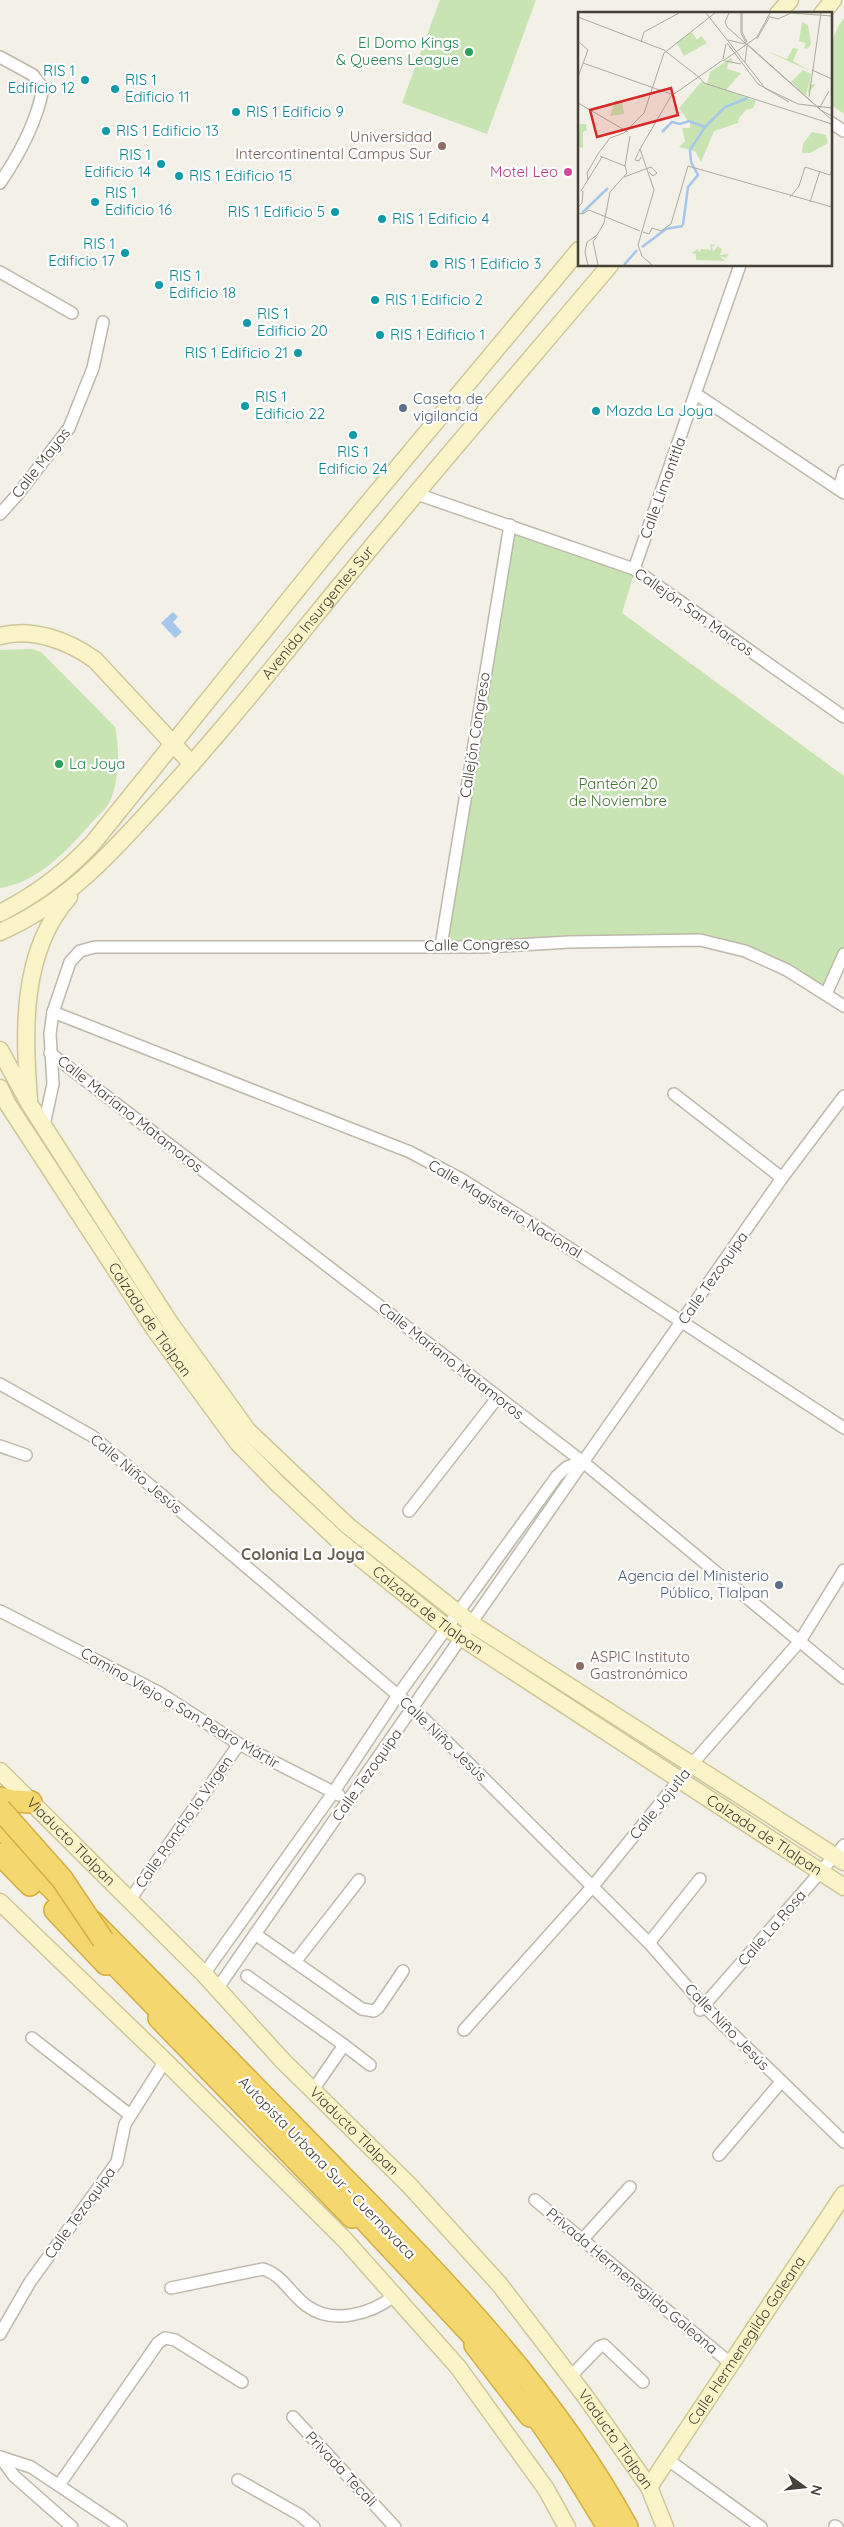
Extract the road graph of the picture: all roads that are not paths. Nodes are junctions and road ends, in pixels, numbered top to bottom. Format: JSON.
{"nodes":[{"id":1,"x":790,"y":0,"type":"edge"},
{"id":2,"x":780,"y":12,"type":"edge"},
{"id":3,"x":0,"y":57,"type":"edge"},
{"id":4,"x":832,"y":123,"type":"edge"},
{"id":5,"x":844,"y":131,"type":"edge"},
{"id":6,"x":0,"y":183,"type":"edge"},
{"id":7,"x":578,"y":251,"type":"edge"},
{"id":8,"x":609,"y":266,"type":"edge"},
{"id":9,"x":740,"y":266,"type":"edge"},
{"id":10,"x":0,"y":272,"type":"edge"},
{"id":11,"x":72,"y":313,"type":"dead end"},
{"id":12,"x":103,"y":322,"type":"dead end"},
{"id":13,"x":696,"y":394,"type":"junction"},
{"id":14,"x":844,"y":471,"type":"edge"},
{"id":15,"x":841,"y":491,"type":"edge"},
{"id":16,"x":417,"y":494,"type":"junction"},
{"id":17,"x":0,"y":514,"type":"edge"},
{"id":18,"x":510,"y":524,"type":"junction"},
{"id":19,"x":634,"y":569,"type":"junction"},
{"id":20,"x":0,"y":636,"type":"edge"},
{"id":21,"x":844,"y":716,"type":"edge"},
{"id":22,"x":173,"y":743,"type":"junction"},
{"id":23,"x":192,"y":764,"type":"junction"},
{"id":24,"x":88,"y":876,"type":"junction"},
{"id":25,"x":0,"y":913,"type":"edge"},
{"id":26,"x":0,"y":932,"type":"edge"},
{"id":27,"x":441,"y":946,"type":"junction"},
{"id":28,"x":844,"y":954,"type":"edge"},
{"id":29,"x":826,"y":994,"type":"junction"},
{"id":30,"x":844,"y":1006,"type":"edge"},
{"id":31,"x":53,"y":1012,"type":"junction"},
{"id":32,"x":0,"y":1050,"type":"edge"},
{"id":33,"x":50,"y":1054,"type":"junction"},
{"id":34,"x":0,"y":1088,"type":"edge"},
{"id":35,"x":674,"y":1094,"type":"dead end"},
{"id":36,"x":844,"y":1096,"type":"edge"},
{"id":37,"x":30,"y":1105,"type":"junction"},
{"id":38,"x":4,"y":1107,"type":"edge"},
{"id":39,"x":44,"y":1126,"type":"junction"},
{"id":40,"x":782,"y":1178,"type":"junction"},
{"id":41,"x":683,"y":1322,"type":"junction"},
{"id":42,"x":0,"y":1384,"type":"edge"},
{"id":43,"x":498,"y":1397,"type":"junction"},
{"id":44,"x":844,"y":1428,"type":"edge"},
{"id":45,"x":0,"y":1446,"type":"edge"},
{"id":46,"x":26,"y":1455,"type":"dead end"},
{"id":47,"x":583,"y":1462,"type":"junction"},
{"id":48,"x":409,"y":1511,"type":"dead end"},
{"id":49,"x":844,"y":1570,"type":"edge"},
{"id":50,"x":0,"y":1611,"type":"edge"},
{"id":51,"x":458,"y":1614,"type":"junction"},
{"id":52,"x":472,"y":1624,"type":"junction"},
{"id":53,"x":447,"y":1628,"type":"junction"},
{"id":54,"x":462,"y":1638,"type":"junction"},
{"id":55,"x":800,"y":1641,"type":"junction"},
{"id":56,"x":844,"y":1678,"type":"edge"},
{"id":57,"x":398,"y":1695,"type":"junction"},
{"id":58,"x":413,"y":1708,"type":"junction"},
{"id":59,"x":239,"y":1744,"type":"junction"},
{"id":60,"x":692,"y":1764,"type":"junction"},
{"id":61,"x":0,"y":1771,"type":"edge"},
{"id":62,"x":680,"y":1780,"type":"junction"},
{"id":63,"x":333,"y":1793,"type":"junction"},
{"id":64,"x":0,"y":1798,"type":"edge"},
{"id":65,"x":350,"y":1798,"type":"junction"},
{"id":66,"x":31,"y":1802,"type":"junction"},
{"id":67,"x":0,"y":1809,"type":"edge"},
{"id":68,"x":0,"y":1827,"type":"edge"},
{"id":69,"x":0,"y":1836,"type":"edge"},
{"id":70,"x":0,"y":1847,"type":"edge"},
{"id":71,"x":0,"y":1854,"type":"edge"},
{"id":72,"x":841,"y":1855,"type":"edge"},
{"id":73,"x":821,"y":1872,"type":"junction"},
{"id":74,"x":700,"y":1879,"type":"dead end"},
{"id":75,"x":359,"y":1880,"type":"dead end"},
{"id":76,"x":593,"y":1886,"type":"junction"},
{"id":77,"x":844,"y":1887,"type":"edge"},
{"id":78,"x":129,"y":1901,"type":"junction"},
{"id":79,"x":0,"y":1902,"type":"edge"},
{"id":80,"x":256,"y":1934,"type":"junction"},
{"id":81,"x":103,"y":1940,"type":"junction"},
{"id":82,"x":649,"y":1943,"type":"junction"},
{"id":83,"x":295,"y":1962,"type":"junction"},
{"id":84,"x":403,"y":1970,"type":"dead end"},
{"id":85,"x":204,"y":1974,"type":"junction"},
{"id":86,"x":247,"y":1976,"type":"dead end"},
{"id":87,"x":217,"y":1989,"type":"junction"},
{"id":88,"x":702,"y":2008,"type":"junction"},
{"id":89,"x":464,"y":2030,"type":"dead end"},
{"id":90,"x":32,"y":2038,"type":"dead end"},
{"id":91,"x":344,"y":2045,"type":"junction"},
{"id":92,"x":165,"y":2061,"type":"junction"},
{"id":93,"x":370,"y":2064,"type":"dead end"},
{"id":94,"x":782,"y":2082,"type":"junction"},
{"id":95,"x":314,"y":2090,"type":"junction"},
{"id":96,"x":130,"y":2115,"type":"junction"},
{"id":97,"x":844,"y":2142,"type":"edge"},
{"id":98,"x":719,"y":2155,"type":"dead end"},
{"id":99,"x":630,"y":2187,"type":"dead end"},
{"id":100,"x":844,"y":2194,"type":"edge"},
{"id":101,"x":534,"y":2200,"type":"dead end"},
{"id":102,"x":582,"y":2240,"type":"junction"},
{"id":103,"x":171,"y":2288,"type":"dead end"},
{"id":104,"x":394,"y":2296,"type":"junction"},
{"id":105,"x":0,"y":2334,"type":"edge"},
{"id":106,"x":730,"y":2362,"type":"junction"},
{"id":107,"x":570,"y":2377,"type":"junction"},
{"id":108,"x":242,"y":2382,"type":"dead end"},
{"id":109,"x":643,"y":2382,"type":"dead end"},
{"id":110,"x":293,"y":2416,"type":"dead end"},
{"id":111,"x":0,"y":2457,"type":"edge"},
{"id":112,"x":667,"y":2459,"type":"junction"},
{"id":113,"x":238,"y":2480,"type":"dead end"},
{"id":114,"x":59,"y":2485,"type":"junction"},
{"id":115,"x":648,"y":2487,"type":"junction"},
{"id":116,"x":389,"y":2525,"type":"edge"},
{"id":117,"x":72,"y":2527,"type":"edge"},
{"id":118,"x":121,"y":2527,"type":"edge"},
{"id":119,"x":314,"y":2527,"type":"edge"},
{"id":120,"x":567,"y":2527,"type":"edge"},
{"id":121,"x":603,"y":2527,"type":"edge"},
{"id":122,"x":608,"y":2527,"type":"edge"},
{"id":123,"x":620,"y":2527,"type":"edge"},
{"id":124,"x":627,"y":2527,"type":"edge"},
{"id":125,"x":665,"y":2527,"type":"edge"},
{"id":126,"x":761,"y":2527,"type":"edge"}],
"edges":[{"from":1,"to":2,"type":"main road"},
{"from":3,"to":6,"type":"street"},
{"from":4,"to":5,"type":"street"},
{"from":7,"to":22,"type":"main road","name":"Avenida Insurgentes Sur"},
{"from":8,"to":16,"type":"main road","name":"Avenida Insurgentes Sur"},
{"from":9,"to":13,"type":"street","name":"Calle Limantitla"},
{"from":10,"to":11,"type":"street"},
{"from":12,"to":17,"type":"street","name":"Calle Mayas"},
{"from":13,"to":15,"type":"street"},
{"from":13,"to":19,"type":"street","name":"Calle Limantitla"},
{"from":14,"to":15,"type":"street"},
{"from":16,"to":18,"type":"street","name":"Callejón San Marcos"},
{"from":16,"to":23,"type":"main road","name":"Avenida Insurgentes Sur"},
{"from":18,"to":19,"type":"street","name":"Callejón San Marcos"},
{"from":18,"to":27,"type":"street","name":"Callejón Congreso"},
{"from":19,"to":21,"type":"street","name":"Callejón San Marcos"},
{"from":20,"to":22,"type":"main road"},
{"from":22,"to":23,"type":"main road"},
{"from":22,"to":25,"type":"main road","name":"Avenida Insurgentes Sur"},
{"from":23,"to":24,"type":"main road","name":"Avenida Insurgentes Sur"},
{"from":24,"to":26,"type":"main road","name":"Avenida Insurgentes Sur"},
{"from":24,"to":37,"type":"main road"},
{"from":27,"to":29,"type":"street","name":"Calle Congreso"},
{"from":27,"to":31,"type":"street","name":"Calle Congreso"},
{"from":28,"to":29,"type":"street"},
{"from":29,"to":30,"type":"street","name":"Calle Congreso"},
{"from":31,"to":33,"type":"street"},
{"from":31,"to":41,"type":"street","name":"Calle Magisterio Nacional"},
{"from":32,"to":37,"type":"main road","name":"Calzada de Tlalpan"},
{"from":33,"to":39,"type":"street"},
{"from":33,"to":43,"type":"street","name":"Calle Mariano Matamoros"},
{"from":34,"to":38,"type":"main road","name":"Calzada de Tlalpan"},
{"from":35,"to":40,"type":"street"},
{"from":36,"to":40,"type":"street","name":"Calle Tezoquipa"},
{"from":37,"to":39,"type":"main road","name":"Calzada de Tlalpan"},
{"from":38,"to":53,"type":"main road","name":"Calzada de Tlalpan"},
{"from":39,"to":51,"type":"main road","name":"Calzada de Tlalpan"},
{"from":40,"to":41,"type":"street","name":"Calle Tezoquipa"},
{"from":41,"to":44,"type":"street","name":"Calle Magisterio Nacional"},
{"from":41,"to":47,"type":"street","name":"Calle Tezoquipa"},
{"from":42,"to":57,"type":"street","name":"Calle Niño Jesús"},
{"from":43,"to":47,"type":"street","name":"Calle Mariano Matamoros"},
{"from":43,"to":48,"type":"street"},
{"from":45,"to":46,"type":"street"},
{"from":47,"to":51,"type":"street","name":"Calle Tezoquipa"},
{"from":47,"to":52,"type":"street","name":"Calle Tezoquipa"},
{"from":47,"to":55,"type":"street","name":"Calle Mariano Matamoros"},
{"from":49,"to":55,"type":"street","name":"Calle Jojutla"},
{"from":50,"to":59,"type":"street","name":"Camino Viejo a San Pedro Mártir"},
{"from":51,"to":52,"type":"main road","name":"Calzada de Tlalpan"},
{"from":51,"to":53,"type":"street","name":"Calle Tezoquipa"},
{"from":52,"to":54,"type":"street","name":"Calle Tezoquipa"},
{"from":52,"to":60,"type":"main road","name":"Calzada de Tlalpan"},
{"from":53,"to":54,"type":"main road","name":"Calzada de Tlalpan"},
{"from":53,"to":57,"type":"street","name":"Calle Tezoquipa"},
{"from":54,"to":58,"type":"street","name":"Calle Tezoquipa"},
{"from":54,"to":62,"type":"main road","name":"Calzada de Tlalpan"},
{"from":55,"to":56,"type":"street","name":"Calle Mariano Matamoros"},
{"from":55,"to":60,"type":"street","name":"Calle Jojutla"},
{"from":57,"to":58,"type":"street","name":"Calle Niño Jesús"},
{"from":57,"to":63,"type":"street","name":"Calle Tezoquipa"},
{"from":58,"to":65,"type":"street","name":"Calle Tezoquipa"},
{"from":58,"to":76,"type":"street","name":"Calle Niño Jesús"},
{"from":59,"to":63,"type":"street","name":"Camino Viejo a San Pedro Mártir"},
{"from":59,"to":78,"type":"street","name":"Calle Rancho la Virgen"},
{"from":60,"to":62,"type":"street","name":"Calle Jojutla"},
{"from":60,"to":72,"type":"main road","name":"Calzada de Tlalpan"},
{"from":61,"to":66,"type":"main road","name":"Viaducto Tlalpan"},
{"from":62,"to":73,"type":"main road","name":"Calzada de Tlalpan"},
{"from":62,"to":76,"type":"street","name":"Calle Jojutla"},
{"from":63,"to":65,"type":"street","name":"Camino Viejo a San Pedro Mártir"},
{"from":63,"to":85,"type":"street","name":"Calle Tezoquipa"},
{"from":64,"to":66,"type":"highway"},
{"from":65,"to":80,"type":"street","name":"Calle Tezoquipa"},
{"from":66,"to":78,"type":"main road","name":"Viaducto Tlalpan"},
{"from":67,"to":81,"type":"highway","bridge":true},
{"from":68,"to":124,"type":"highway"},
{"from":69,"to":81,"type":"highway","name":"Autopista Urbana Sur - Cuernavaca","bridge":true},
{"from":70,"to":122,"type":"highway","name":"Autopista Urbana Sur - Cuernavaca"},
{"from":71,"to":121,"type":"highway"},
{"from":72,"to":73,"type":"street","name":"Calle La Rosa"},
{"from":73,"to":77,"type":"main road","name":"Calzada de Tlalpan"},
{"from":73,"to":88,"type":"street","name":"Calle La Rosa"},
{"from":74,"to":82,"type":"street"},
{"from":75,"to":83,"type":"street"},
{"from":76,"to":82,"type":"street","name":"Calle Niño Jesús"},
{"from":76,"to":89,"type":"street","name":"Calle Jojutla"},
{"from":78,"to":85,"type":"main road","name":"Viaducto Tlalpan"},
{"from":79,"to":92,"type":"main road"},
{"from":80,"to":83,"type":"street"},
{"from":80,"to":87,"type":"street","name":"Calle Tezoquipa"},
{"from":81,"to":123,"type":"highway","name":"Autopista Urbana Sur - Cuernavaca"},
{"from":82,"to":88,"type":"street","name":"Calle Niño Jesús"},
{"from":83,"to":84,"type":"street"},
{"from":85,"to":87,"type":"main road","name":"Viaducto Tlalpan"},
{"from":86,"to":91,"type":"street"},
{"from":87,"to":95,"type":"main road","name":"Viaducto Tlalpan"},
{"from":88,"to":94,"type":"street","name":"Calle Niño Jesús"},
{"from":90,"to":96,"type":"street"},
{"from":91,"to":93,"type":"street"},
{"from":91,"to":95,"type":"street"},
{"from":92,"to":96,"type":"street","name":"Calle Tezoquipa"},
{"from":92,"to":104,"type":"main road"},
{"from":94,"to":97,"type":"street","name":"Calle Niño Jesús"},
{"from":94,"to":98,"type":"street"},
{"from":95,"to":107,"type":"main road","name":"Viaducto Tlalpan"},
{"from":96,"to":105,"type":"street","name":"Calle Tezoquipa"},
{"from":99,"to":102,"type":"street"},
{"from":100,"to":106,"type":"main road","name":"Calle Hermenegildo Galeana"},
{"from":101,"to":102,"type":"street","name":"Privada Hermenegildo Galeana"},
{"from":102,"to":106,"type":"street","name":"Privada Hermenegildo Galeana"},
{"from":103,"to":104,"type":"street"},
{"from":104,"to":120,"type":"main road"},
{"from":106,"to":112,"type":"main road","name":"Calle Hermenegildo Galeana"},
{"from":107,"to":109,"type":"street"},
{"from":107,"to":115,"type":"main road","name":"Viaducto Tlalpan"},
{"from":108,"to":114,"type":"street"},
{"from":110,"to":116,"type":"street","name":"Privada Tecali"},
{"from":111,"to":114,"type":"street"},
{"from":111,"to":117,"type":"street"},
{"from":112,"to":115,"type":"main road","name":"Calle Hermenegildo Galeana"},
{"from":112,"to":126,"type":"street"},
{"from":113,"to":119,"type":"street"},
{"from":114,"to":118,"type":"street"},
{"from":115,"to":125,"type":"main road","name":"Viaducto Tlalpan"}]}
